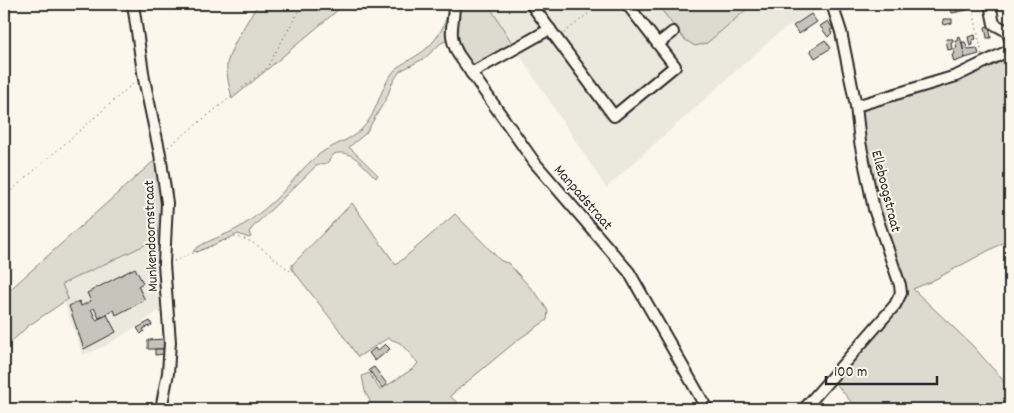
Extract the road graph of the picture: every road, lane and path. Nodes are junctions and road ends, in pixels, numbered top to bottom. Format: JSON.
{"nodes":[{"id":1,"x":134,"y":4,"type":"edge"},
{"id":2,"x":303,"y":4,"type":"edge"},
{"id":3,"x":454,"y":4,"type":"edge"},
{"id":4,"x":531,"y":4,"type":"edge"},
{"id":5,"x":600,"y":4,"type":"edge"},
{"id":6,"x":627,"y":4,"type":"edge"},
{"id":7,"x":832,"y":4,"type":"edge"},
{"id":8,"x":972,"y":4,"type":"edge"},
{"id":9,"x":990,"y":4,"type":"edge"},
{"id":10,"x":550,"y":29,"type":"junction"},
{"id":11,"x":673,"y":32,"type":"dead end"},
{"id":12,"x":557,"y":38,"type":"junction"},
{"id":13,"x":1010,"y":39,"type":"edge"},
{"id":14,"x":658,"y":44,"type":"junction"},
{"id":15,"x":1010,"y":50,"type":"edge"},
{"id":16,"x":984,"y":63,"type":"junction"},
{"id":17,"x":471,"y":73,"type":"junction"},
{"id":18,"x":144,"y":78,"type":"junction"},
{"id":19,"x":856,"y":106,"type":"junction"},
{"id":20,"x":160,"y":154,"type":"junction"},
{"id":21,"x":4,"y":197,"type":"edge"},
{"id":22,"x":164,"y":264,"type":"junction"},
{"id":23,"x":290,"y":271,"type":"dead end"},
{"id":24,"x":161,"y":409,"type":"edge"},
{"id":25,"x":707,"y":409,"type":"edge"},
{"id":26,"x":804,"y":409,"type":"edge"}],
"edges":[{"from":1,"to":18,"type":"street","name":"Munkendoornstraat"},
{"from":2,"to":20,"type":"path"},
{"from":3,"to":17,"type":"street","name":"Manpadstraat"},
{"from":4,"to":10,"type":"street"},
{"from":5,"to":12,"type":"path"},
{"from":6,"to":14,"type":"street"},
{"from":7,"to":19,"type":"street"},
{"from":8,"to":16,"type":"path"},
{"from":9,"to":13,"type":"street"},
{"from":10,"to":12,"type":"street"},
{"from":10,"to":17,"type":"street"},
{"from":11,"to":14,"type":"street"},
{"from":12,"to":14,"type":"street"},
{"from":15,"to":16,"type":"street"},
{"from":16,"to":19,"type":"street"},
{"from":17,"to":25,"type":"street","name":"Manpadstraat"},
{"from":18,"to":20,"type":"street","name":"Munkendoornstraat"},
{"from":18,"to":21,"type":"path"},
{"from":19,"to":26,"type":"street","name":"Elleboogstraat"},
{"from":20,"to":22,"type":"street","name":"Munkendoornstraat"},
{"from":22,"to":23,"type":"path"},
{"from":22,"to":24,"type":"street","name":"Munkendoornstraat"}]}
